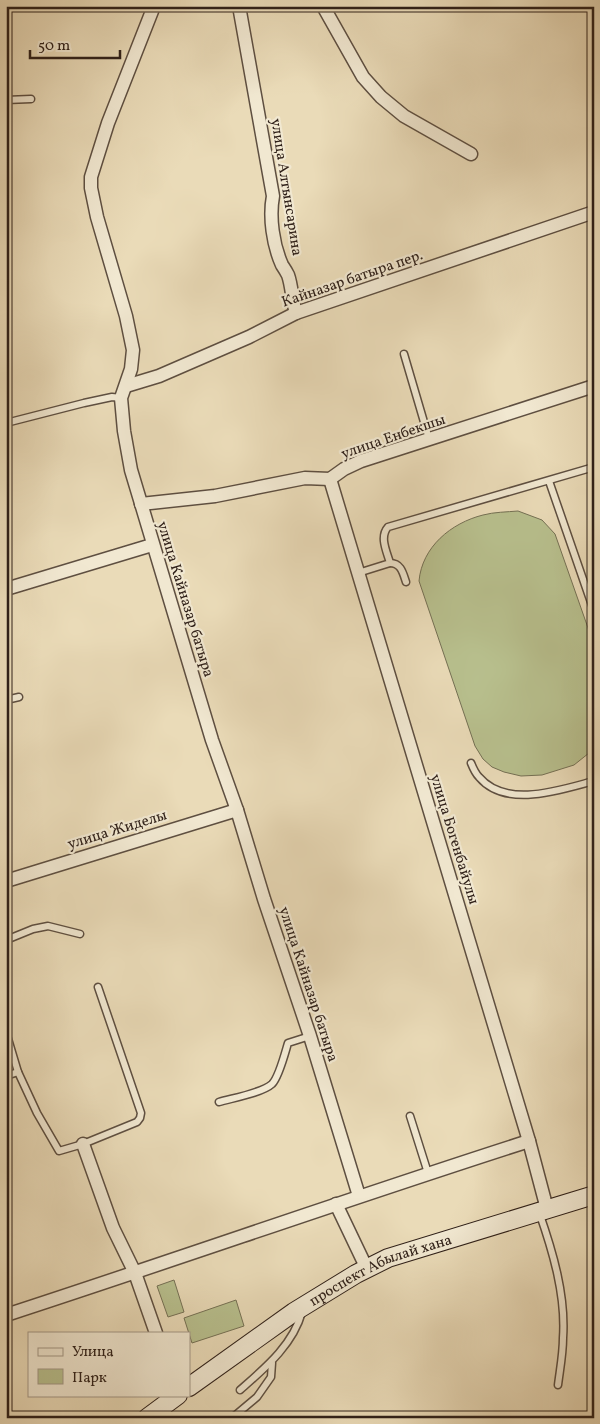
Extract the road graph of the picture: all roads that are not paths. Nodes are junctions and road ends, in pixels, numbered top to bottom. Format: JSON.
{"nodes":[{"id":1,"x":154,"y":6,"type":"edge"},
{"id":2,"x":239,"y":6,"type":"edge"},
{"id":3,"x":323,"y":6,"type":"edge"},
{"id":4,"x":30,"y":98,"type":"dead end"},
{"id":5,"x":6,"y":100,"type":"edge"},
{"id":6,"x":471,"y":154,"type":"dead end"},
{"id":7,"x":594,"y":212,"type":"edge"},
{"id":8,"x":296,"y":313,"type":"junction"},
{"id":9,"x":404,"y":354,"type":"dead end"},
{"id":10,"x":594,"y":386,"type":"edge"},
{"id":11,"x":123,"y":392,"type":"junction"},
{"id":12,"x":6,"y":423,"type":"edge"},
{"id":13,"x":429,"y":439,"type":"junction"},
{"id":14,"x":594,"y":467,"type":"edge"},
{"id":15,"x":330,"y":479,"type":"junction"},
{"id":16,"x":549,"y":480,"type":"junction"},
{"id":17,"x":141,"y":504,"type":"junction"},
{"id":18,"x":152,"y":545,"type":"junction"},
{"id":19,"x":390,"y":563,"type":"junction"},
{"id":20,"x":358,"y":573,"type":"junction"},
{"id":21,"x":406,"y":582,"type":"dead end"},
{"id":22,"x":6,"y":589,"type":"edge"},
{"id":23,"x":594,"y":611,"type":"edge"},
{"id":24,"x":19,"y":697,"type":"dead end"},
{"id":25,"x":6,"y":700,"type":"edge"},
{"id":26,"x":471,"y":763,"type":"dead end"},
{"id":27,"x":594,"y":780,"type":"edge"},
{"id":28,"x":237,"y":810,"type":"junction"},
{"id":29,"x":6,"y":881,"type":"edge"},
{"id":30,"x":80,"y":934,"type":"dead end"},
{"id":31,"x":6,"y":940,"type":"edge"},
{"id":32,"x":98,"y":987,"type":"dead end"},
{"id":33,"x":6,"y":1032,"type":"edge"},
{"id":34,"x":310,"y":1036,"type":"junction"},
{"id":35,"x":18,"y":1072,"type":"junction"},
{"id":36,"x":6,"y":1076,"type":"edge"},
{"id":37,"x":219,"y":1102,"type":"dead end"},
{"id":38,"x":410,"y":1116,"type":"dead end"},
{"id":39,"x":529,"y":1140,"type":"junction"},
{"id":40,"x":83,"y":1144,"type":"junction"},
{"id":41,"x":428,"y":1173,"type":"junction"},
{"id":42,"x":594,"y":1195,"type":"edge"},
{"id":43,"x":359,"y":1196,"type":"junction"},
{"id":44,"x":336,"y":1204,"type":"junction"},
{"id":45,"x":543,"y":1210,"type":"junction"},
{"id":46,"x":367,"y":1269,"type":"junction"},
{"id":47,"x":135,"y":1273,"type":"junction"},
{"id":48,"x":304,"y":1306,"type":"junction"},
{"id":49,"x":6,"y":1315,"type":"edge"},
{"id":50,"x":156,"y":1332,"type":"edge"},
{"id":51,"x":273,"y":1362,"type":"junction"},
{"id":52,"x":558,"y":1385,"type":"dead end"},
{"id":53,"x":190,"y":1386,"type":"edge"},
{"id":54,"x":240,"y":1390,"type":"dead end"},
{"id":55,"x":177,"y":1396,"type":"edge"},
{"id":56,"x":147,"y":1418,"type":"edge"},
{"id":57,"x":232,"y":1418,"type":"edge"}],
"edges":[{"from":1,"to":11,"type":"street","name":"улица Кайназар батыра"},
{"from":2,"to":8,"type":"street","name":"улица Алтынсарина"},
{"from":3,"to":6,"type":"street"},
{"from":4,"to":5,"type":"lane"},
{"from":7,"to":8,"type":"street","name":"Кайназар батыра пер."},
{"from":8,"to":11,"type":"street","name":"Кайназар батыра пер."},
{"from":9,"to":13,"type":"lane"},
{"from":10,"to":13,"type":"street","name":"улица Енбекшы"},
{"from":11,"to":12,"type":"lane"},
{"from":11,"to":17,"type":"street","name":"улица Кайназар батыра"},
{"from":13,"to":15,"type":"street","name":"улица Енбекшы"},
{"from":14,"to":16,"type":"lane"},
{"from":15,"to":17,"type":"street","name":"улица Енбекшы"},
{"from":15,"to":20,"type":"street","name":"улица Богенбайулы"},
{"from":16,"to":19,"type":"lane"},
{"from":16,"to":23,"type":"lane"},
{"from":17,"to":18,"type":"street","name":"улица Кайназар батыра"},
{"from":18,"to":22,"type":"street"},
{"from":18,"to":28,"type":"street","name":"улица Кайназар батыра"},
{"from":19,"to":20,"type":"lane"},
{"from":19,"to":21,"type":"lane"},
{"from":20,"to":39,"type":"street","name":"улица Богенбайулы"},
{"from":24,"to":25,"type":"lane"},
{"from":26,"to":27,"type":"lane"},
{"from":28,"to":29,"type":"street","name":"улица Жиделы"},
{"from":28,"to":34,"type":"street","name":"улица Кайназар батыра"},
{"from":30,"to":31,"type":"lane"},
{"from":32,"to":40,"type":"lane"},
{"from":33,"to":35,"type":"lane"},
{"from":34,"to":37,"type":"lane"},
{"from":34,"to":43,"type":"street","name":"улица Кайназар батыра"},
{"from":35,"to":36,"type":"lane"},
{"from":35,"to":40,"type":"lane"},
{"from":38,"to":41,"type":"lane"},
{"from":39,"to":41,"type":"street"},
{"from":39,"to":45,"type":"street","name":"улица Богенбайулы"},
{"from":40,"to":47,"type":"street"},
{"from":41,"to":43,"type":"street"},
{"from":42,"to":45,"type":"main road","name":"проспект Абылай хана"},
{"from":43,"to":44,"type":"street"},
{"from":44,"to":46,"type":"street"},
{"from":44,"to":47,"type":"street"},
{"from":45,"to":46,"type":"main road","name":"проспект Абылай хана"},
{"from":45,"to":52,"type":"lane"},
{"from":46,"to":48,"type":"main road","name":"проспект Абылай хана"},
{"from":47,"to":49,"type":"street"},
{"from":47,"to":50,"type":"street"},
{"from":48,"to":51,"type":"lane"},
{"from":48,"to":53,"type":"main road","name":"проспект Абылай хана"},
{"from":51,"to":54,"type":"lane"},
{"from":51,"to":57,"type":"lane"},
{"from":55,"to":56,"type":"main road"}]}
